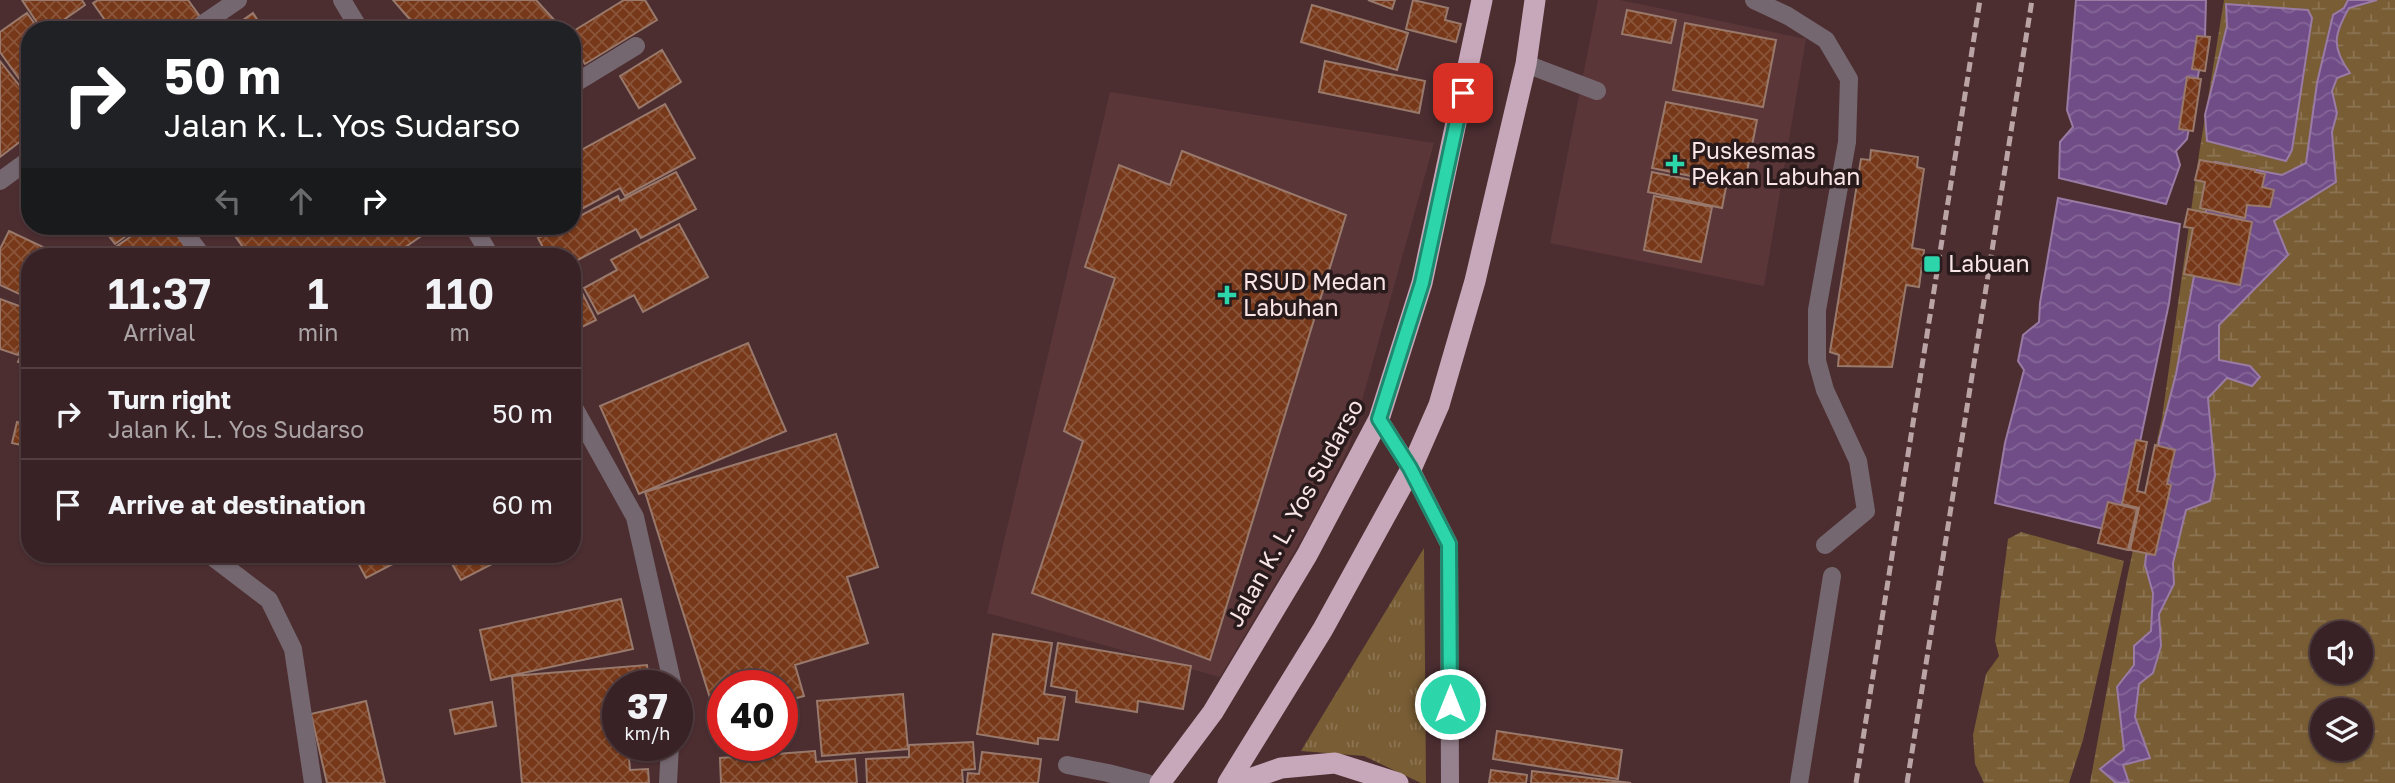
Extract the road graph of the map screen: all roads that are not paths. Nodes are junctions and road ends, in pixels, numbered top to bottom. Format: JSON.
{"nodes":[{"id":1,"x":238,"y":0,"type":"edge"},
{"id":2,"x":342,"y":0,"type":"edge"},
{"id":3,"x":1482,"y":0,"type":"edge"},
{"id":4,"x":1535,"y":0,"type":"edge"},
{"id":5,"x":1754,"y":0,"type":"edge"},
{"id":6,"x":207,"y":21,"type":"edge"},
{"id":7,"x":355,"y":21,"type":"edge"},
{"id":8,"x":636,"y":46,"type":"dead end"},
{"id":9,"x":1526,"y":64,"type":"junction"},
{"id":10,"x":581,"y":80,"type":"edge"},
{"id":11,"x":1597,"y":91,"type":"dead end"},
{"id":12,"x":21,"y":166,"type":"edge"},
{"id":13,"x":0,"y":181,"type":"edge"},
{"id":14,"x":1379,"y":419,"type":"junction"},
{"id":15,"x":581,"y":420,"type":"edge"},
{"id":16,"x":1410,"y":468,"type":"junction"},
{"id":17,"x":1825,"y":545,"type":"dead end"},
{"id":18,"x":220,"y":563,"type":"edge"},
{"id":19,"x":1832,"y":576,"type":"dead end"},
{"id":20,"x":669,"y":670,"type":"edge"},
{"id":21,"x":669,"y":761,"type":"edge"},
{"id":22,"x":1067,"y":765,"type":"dead end"},
{"id":23,"x":313,"y":783,"type":"edge"},
{"id":24,"x":668,"y":783,"type":"edge"},
{"id":25,"x":1147,"y":783,"type":"edge"},
{"id":26,"x":1160,"y":783,"type":"edge"},
{"id":27,"x":1228,"y":783,"type":"edge"},
{"id":28,"x":1238,"y":783,"type":"edge"},
{"id":29,"x":1398,"y":783,"type":"edge"},
{"id":30,"x":1450,"y":783,"type":"edge"},
{"id":31,"x":1799,"y":783,"type":"edge"}],
"edges":[{"from":1,"to":6,"type":"street"},
{"from":2,"to":7,"type":"street"},
{"from":3,"to":14,"type":"highway","name":"Jalan K. L. Yos Sudarso"},
{"from":4,"to":9,"type":"highway"},
{"from":5,"to":17,"type":"street"},
{"from":8,"to":10,"type":"street"},
{"from":9,"to":11,"type":"street"},
{"from":9,"to":16,"type":"highway"},
{"from":12,"to":13,"type":"street"},
{"from":14,"to":16,"type":"street"},
{"from":14,"to":26,"type":"highway","name":"Jalan K. L. Yos Sudarso"},
{"from":15,"to":20,"type":"street"},
{"from":16,"to":27,"type":"highway"},
{"from":16,"to":30,"type":"street"},
{"from":18,"to":23,"type":"street"},
{"from":19,"to":31,"type":"street"},
{"from":21,"to":24,"type":"street"},
{"from":22,"to":25,"type":"street"},
{"from":28,"to":29,"type":"highway"}]}
